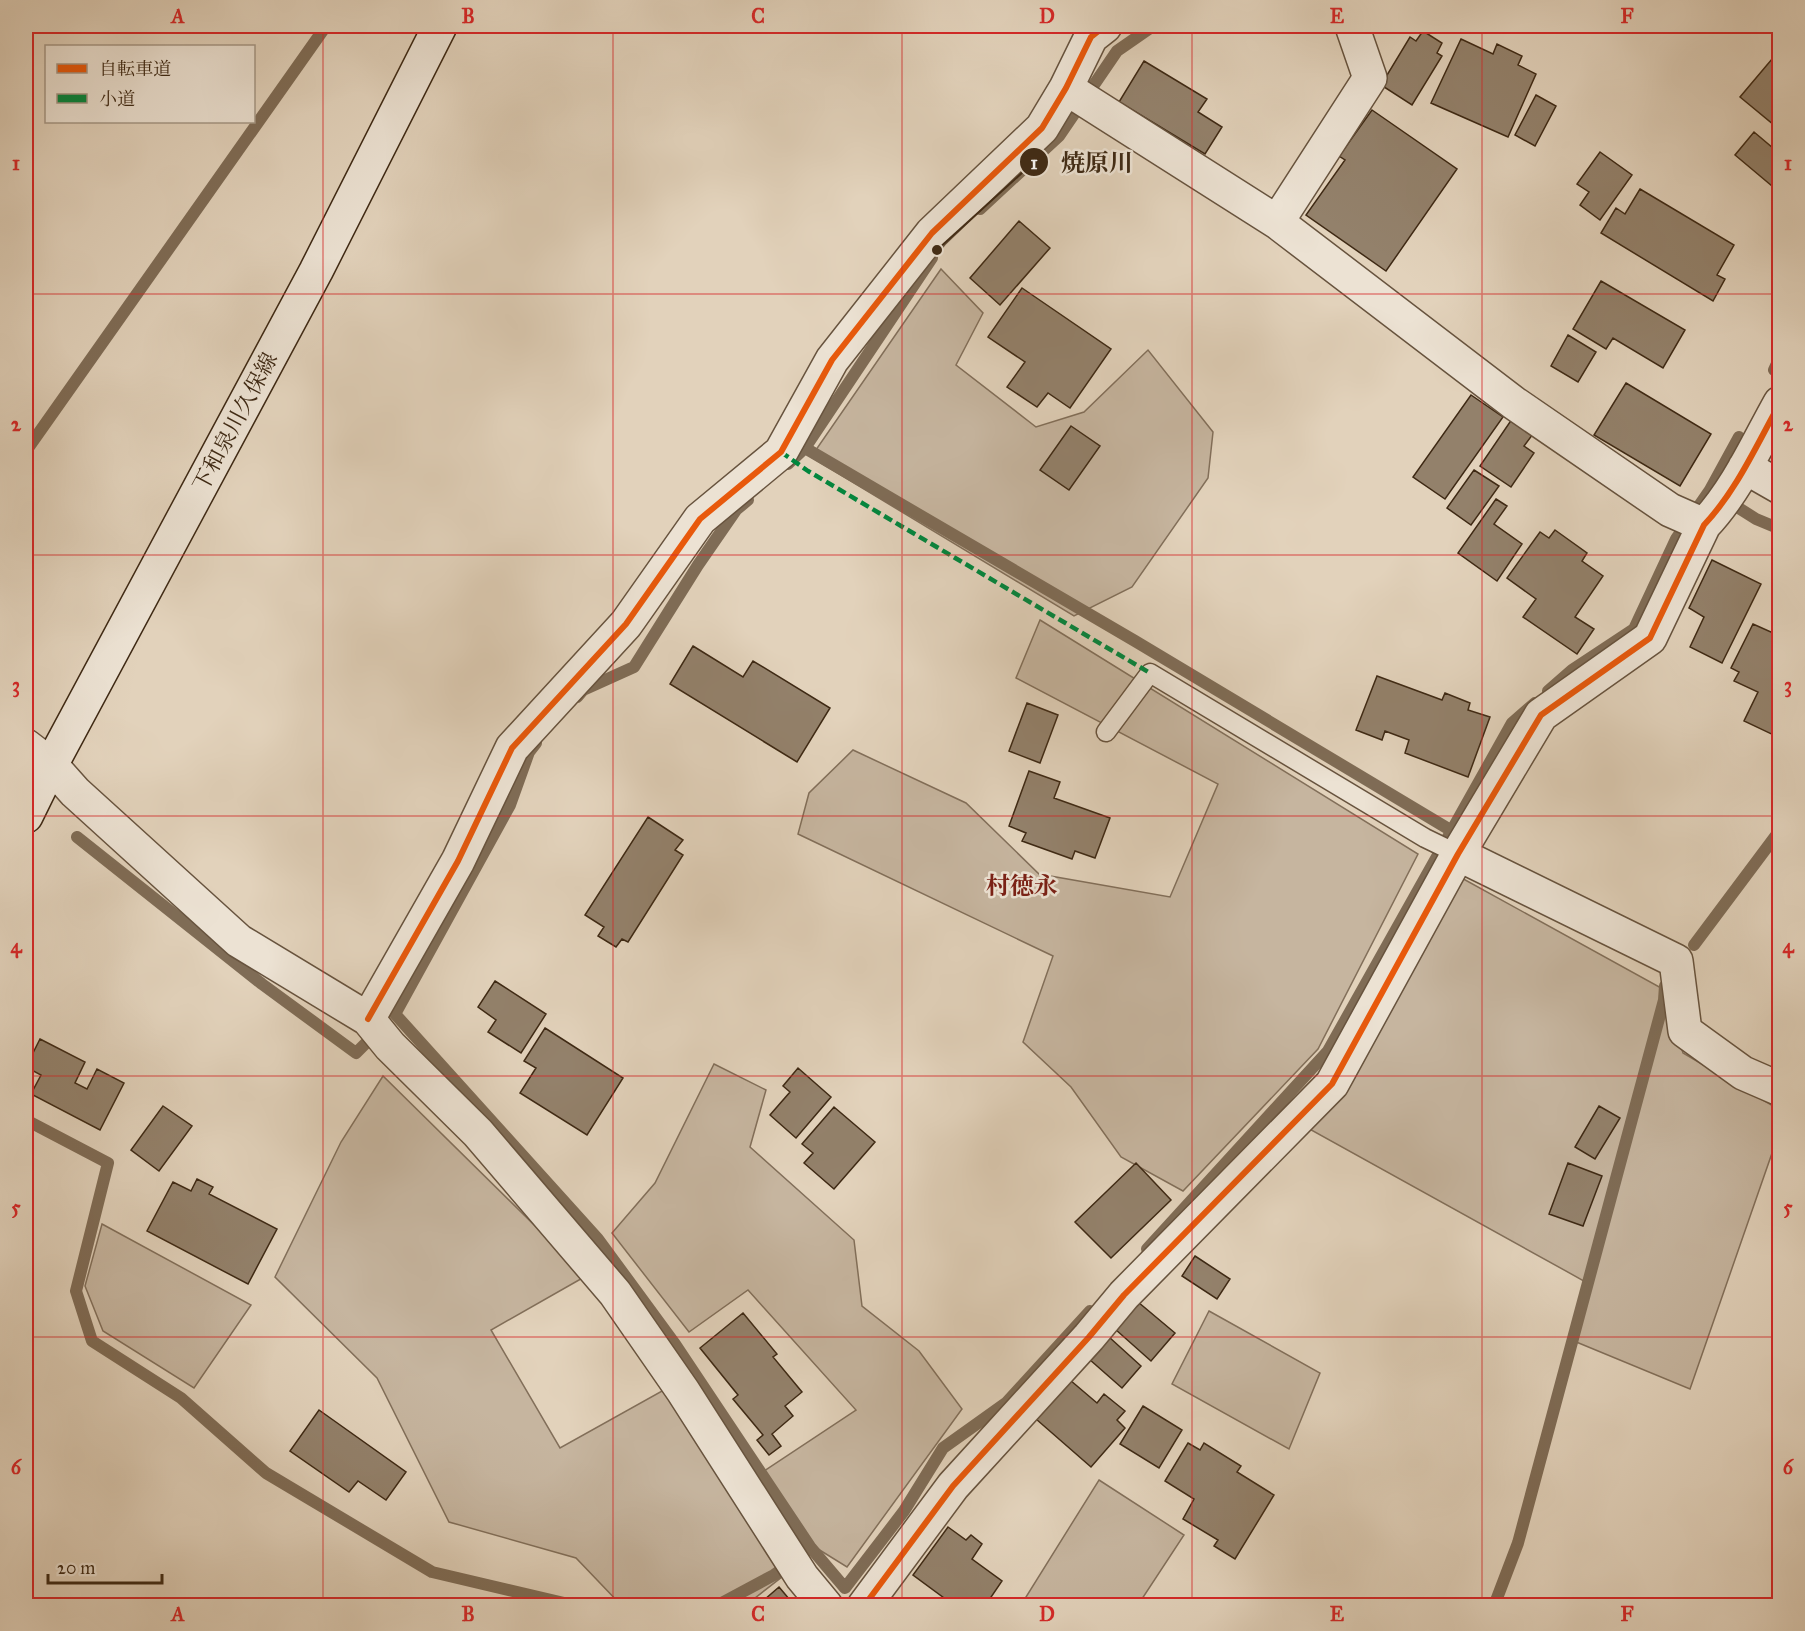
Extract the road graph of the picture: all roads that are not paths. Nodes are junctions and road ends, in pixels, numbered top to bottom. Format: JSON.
{"nodes":[{"id":1,"x":440,"y":26,"type":"edge"},
{"id":2,"x":1104,"y":26,"type":"edge"},
{"id":3,"x":1352,"y":26,"type":"edge"},
{"id":4,"x":1066,"y":88,"type":"junction"},
{"id":5,"x":1277,"y":222,"type":"junction"},
{"id":6,"x":1779,"y":403,"type":"edge"},
{"id":7,"x":1741,"y":474,"type":"junction"},
{"id":8,"x":1779,"y":487,"type":"edge"},
{"id":9,"x":1711,"y":517,"type":"junction"},
{"id":10,"x":1106,"y":732,"type":"dead end"},
{"id":11,"x":26,"y":746,"type":"edge"},
{"id":12,"x":51,"y":765,"type":"junction"},
{"id":13,"x":26,"y":816,"type":"edge"},
{"id":14,"x":1458,"y":854,"type":"junction"},
{"id":15,"x":368,"y":1019,"type":"junction"},
{"id":16,"x":1779,"y":1089,"type":"edge"},
{"id":17,"x":826,"y":1605,"type":"edge"},
{"id":18,"x":864,"y":1605,"type":"edge"}],
"edges":[{"from":1,"to":12,"type":"street","name":"下和泉川久保線"},
{"from":2,"to":4,"type":"street"},
{"from":3,"to":5,"type":"street"},
{"from":4,"to":5,"type":"street"},
{"from":4,"to":15,"type":"street"},
{"from":5,"to":9,"type":"street"},
{"from":6,"to":7,"type":"street"},
{"from":7,"to":8,"type":"street"},
{"from":7,"to":9,"type":"street"},
{"from":9,"to":14,"type":"street"},
{"from":10,"to":14,"type":"lane"},
{"from":11,"to":12,"type":"street"},
{"from":12,"to":13,"type":"street","name":"下和泉川久保線"},
{"from":12,"to":15,"type":"street"},
{"from":14,"to":16,"type":"street"},
{"from":14,"to":18,"type":"street"},
{"from":15,"to":17,"type":"street"}]}
